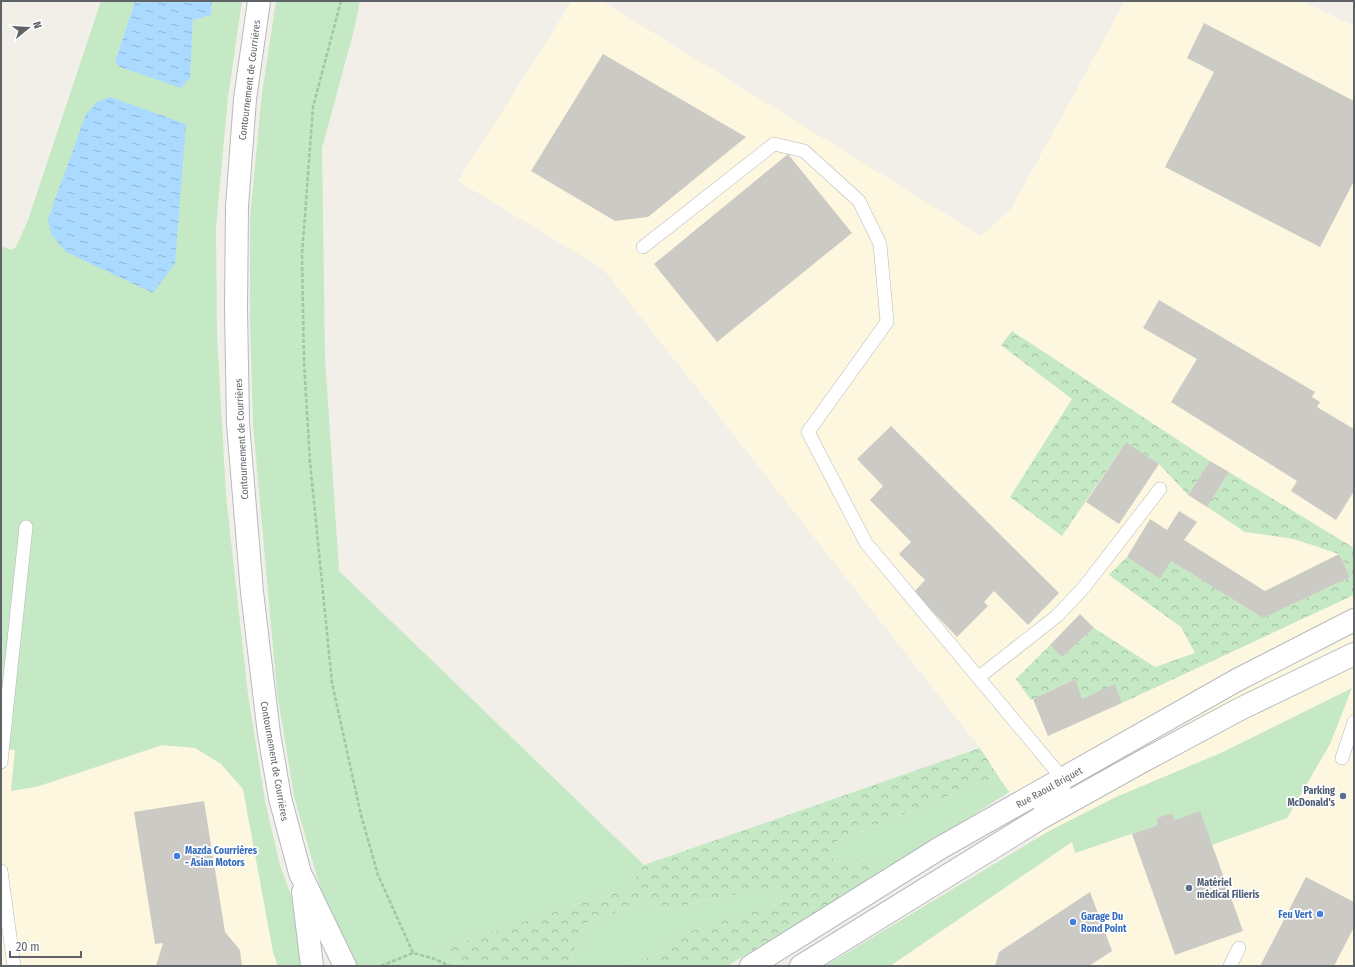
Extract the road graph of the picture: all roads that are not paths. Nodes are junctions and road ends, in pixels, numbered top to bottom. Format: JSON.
{"nodes":[{"id":1,"x":259,"y":1,"type":"edge"},
{"id":2,"x":643,"y":247,"type":"dead end"},
{"id":3,"x":1160,"y":489,"type":"dead end"},
{"id":4,"x":26,"y":527,"type":"dead end"},
{"id":5,"x":1354,"y":620,"type":"edge"},
{"id":6,"x":1354,"y":654,"type":"edge"},
{"id":7,"x":979,"y":677,"type":"junction"},
{"id":8,"x":1354,"y":722,"type":"edge"},
{"id":9,"x":1342,"y":758,"type":"dead end"},
{"id":10,"x":1,"y":762,"type":"edge"},
{"id":11,"x":1063,"y":779,"type":"junction"},
{"id":12,"x":1039,"y":819,"type":"junction"},
{"id":13,"x":1,"y":871,"type":"edge"},
{"id":14,"x":300,"y":873,"type":"junction"},
{"id":15,"x":1239,"y":948,"type":"dead end"},
{"id":16,"x":14,"y":966,"type":"edge"},
{"id":17,"x":312,"y":966,"type":"edge"},
{"id":18,"x":345,"y":966,"type":"edge"},
{"id":19,"x":751,"y":966,"type":"edge"},
{"id":20,"x":801,"y":966,"type":"edge"},
{"id":21,"x":1230,"y":966,"type":"edge"}],
"edges":[{"from":1,"to":14,"type":"street","name":"Contournement de Courrières"},
{"from":2,"to":7,"type":"lane"},
{"from":3,"to":7,"type":"lane"},
{"from":4,"to":10,"type":"lane"},
{"from":5,"to":11,"type":"street","name":"Rue Raoul Briquet"},
{"from":6,"to":12,"type":"street"},
{"from":7,"to":11,"type":"lane"},
{"from":8,"to":9,"type":"lane"},
{"from":11,"to":12,"type":"lane"},
{"from":11,"to":19,"type":"street","name":"Rue Raoul Briquet"},
{"from":12,"to":20,"type":"street"},
{"from":13,"to":16,"type":"lane"},
{"from":14,"to":17,"type":"street","name":"Contournement de Courrières"},
{"from":14,"to":18,"type":"street","name":"Contournement de Courrières"},
{"from":15,"to":21,"type":"lane"}]}
